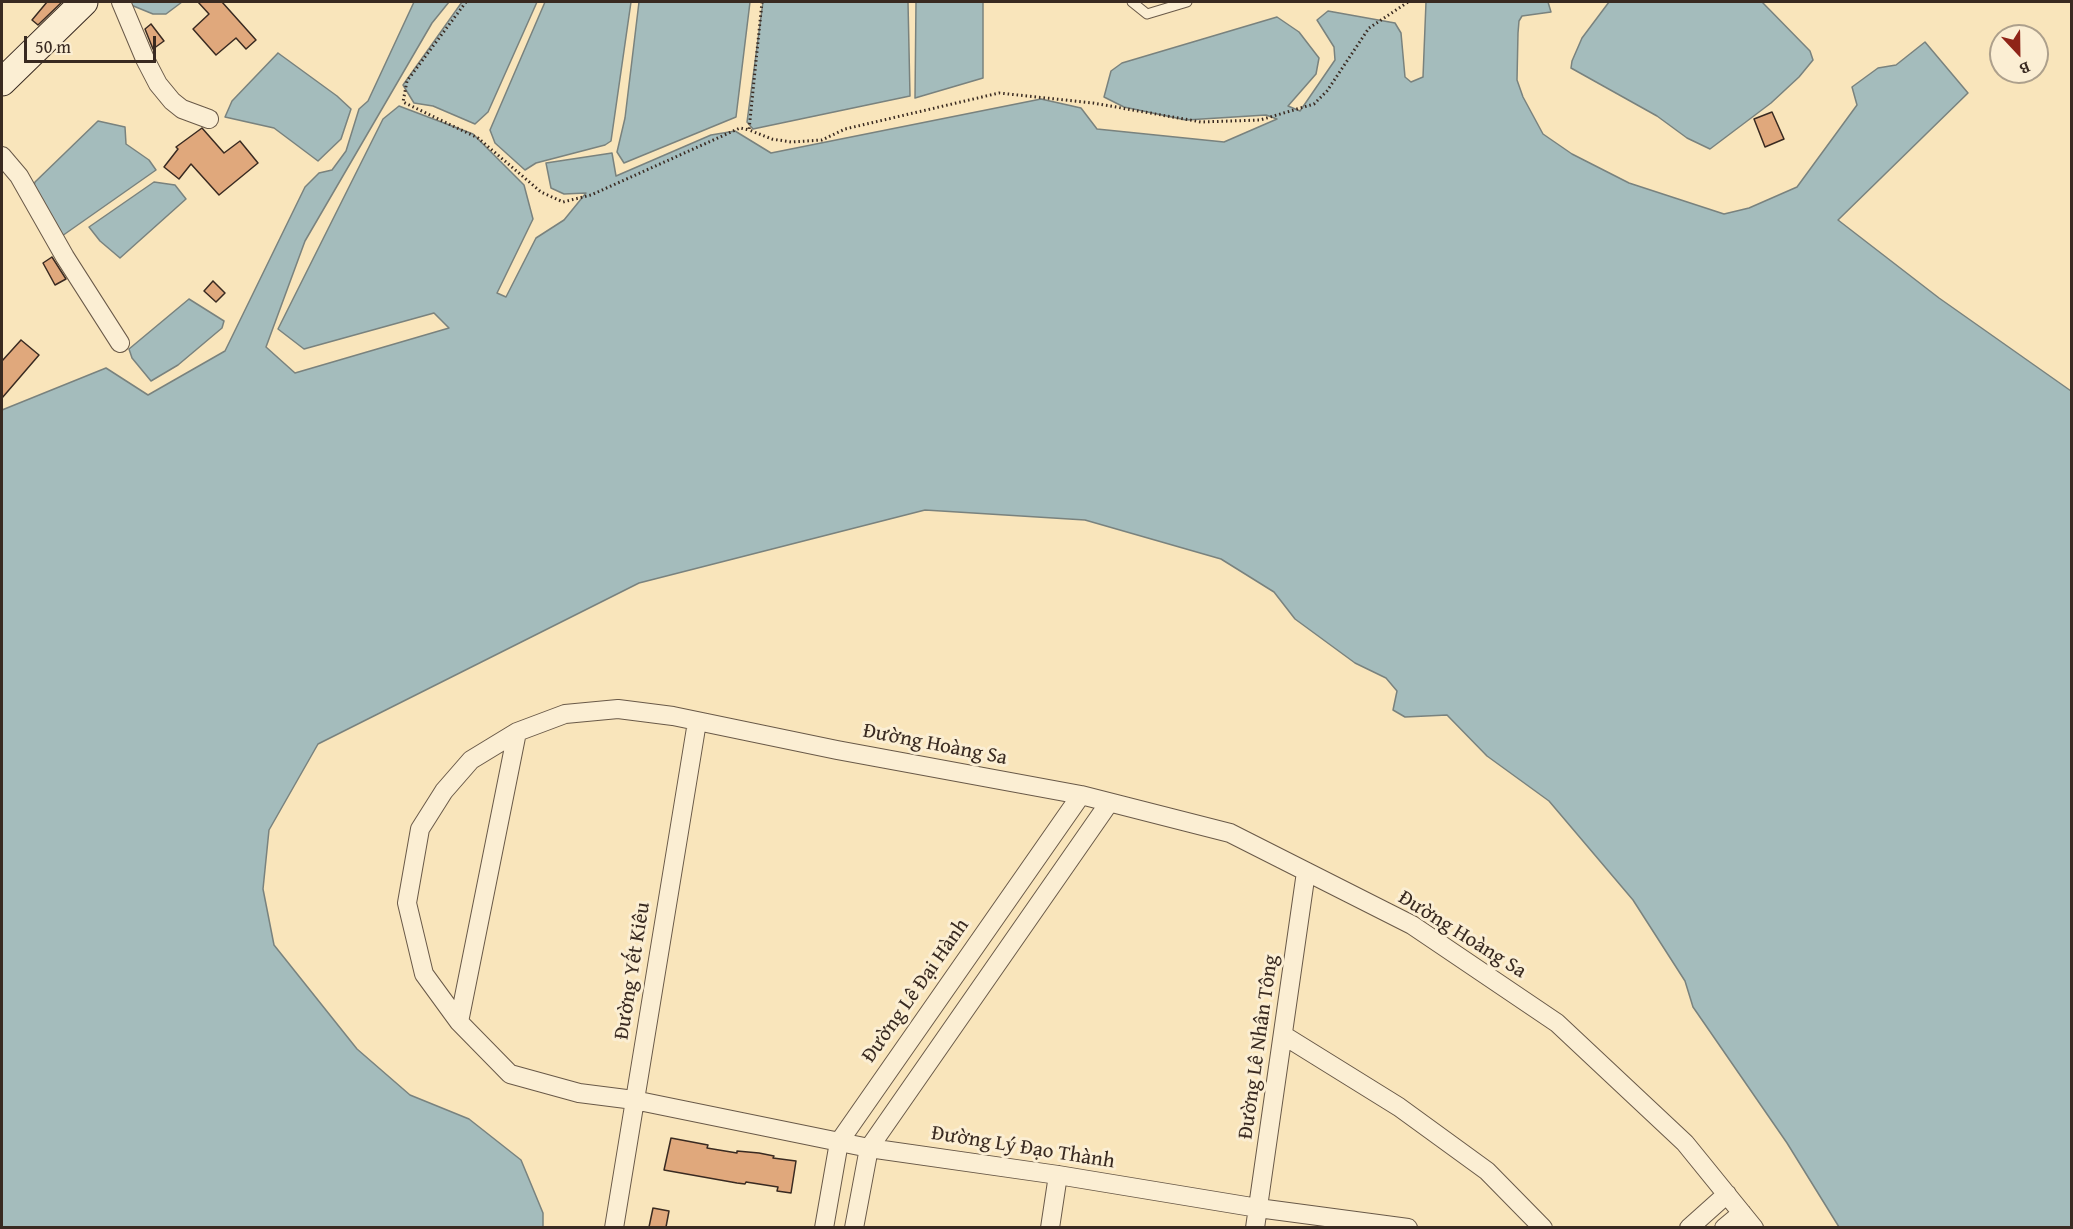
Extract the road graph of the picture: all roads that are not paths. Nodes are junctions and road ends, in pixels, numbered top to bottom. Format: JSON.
{"nodes":[{"id":1,"x":84,"y":2,"type":"edge"},
{"id":2,"x":121,"y":2,"type":"edge"},
{"id":3,"x":1132,"y":2,"type":"edge"},
{"id":4,"x":1188,"y":2,"type":"edge"},
{"id":5,"x":2,"y":82,"type":"edge"},
{"id":6,"x":208,"y":119,"type":"dead end"},
{"id":7,"x":2,"y":156,"type":"edge"},
{"id":8,"x":120,"y":342,"type":"dead end"},
{"id":9,"x":697,"y":722,"type":"junction"},
{"id":10,"x":517,"y":732,"type":"junction"},
{"id":11,"x":1081,"y":795,"type":"junction"},
{"id":12,"x":1109,"y":803,"type":"junction"},
{"id":13,"x":1306,"y":872,"type":"junction"},
{"id":14,"x":459,"y":1022,"type":"junction"},
{"id":15,"x":1283,"y":1035,"type":"junction"},
{"id":16,"x":634,"y":1100,"type":"junction"},
{"id":17,"x":839,"y":1142,"type":"junction"},
{"id":18,"x":869,"y":1148,"type":"junction"},
{"id":19,"x":1058,"y":1175,"type":"junction"},
{"id":20,"x":1726,"y":1194,"type":"junction"},
{"id":21,"x":1258,"y":1208,"type":"junction"},
{"id":22,"x":1742,"y":1213,"type":"junction"},
{"id":23,"x":614,"y":1227,"type":"edge"},
{"id":24,"x":824,"y":1227,"type":"edge"},
{"id":25,"x":854,"y":1227,"type":"edge"},
{"id":26,"x":1050,"y":1227,"type":"edge"},
{"id":27,"x":1255,"y":1227,"type":"edge"},
{"id":28,"x":1408,"y":1227,"type":"edge"},
{"id":29,"x":1543,"y":1227,"type":"edge"},
{"id":30,"x":1689,"y":1227,"type":"edge"},
{"id":31,"x":1724,"y":1227,"type":"edge"},
{"id":32,"x":1754,"y":1227,"type":"edge"}],
"edges":[{"from":1,"to":5,"type":"street"},
{"from":2,"to":6,"type":"street"},
{"from":3,"to":4,"type":"lane"},
{"from":7,"to":8,"type":"street"},
{"from":9,"to":10,"type":"street","name":"Đường Hoàng Sa"},
{"from":9,"to":11,"type":"street","name":"Đường Hoàng Sa"},
{"from":9,"to":16,"type":"street","name":"Đường Yết Kiêu"},
{"from":10,"to":14,"type":"street"},
{"from":10,"to":14,"type":"street","name":"Đường Hoàng Sa"},
{"from":11,"to":12,"type":"street","name":"Đường Hoàng Sa"},
{"from":11,"to":17,"type":"street","name":"Đường Lê Đại Hành"},
{"from":12,"to":13,"type":"street","name":"Đường Hoàng Sa"},
{"from":12,"to":18,"type":"street"},
{"from":13,"to":15,"type":"street","name":"Đường Lê Nhân Tông"},
{"from":13,"to":20,"type":"street","name":"Đường Hoàng Sa"},
{"from":14,"to":16,"type":"street","name":"Đường Hoàng Sa"},
{"from":15,"to":21,"type":"street","name":"Đường Lê Nhân Tông"},
{"from":15,"to":29,"type":"street"},
{"from":16,"to":17,"type":"street","name":"Đường Lý Đạo Thành"},
{"from":16,"to":23,"type":"street","name":"Đường Yết Kiêu"},
{"from":17,"to":18,"type":"street","name":"Đường Lý Đạo Thành"},
{"from":17,"to":24,"type":"street","name":"Đường Lê Đại Hành"},
{"from":18,"to":19,"type":"street","name":"Đường Lý Đạo Thành"},
{"from":18,"to":25,"type":"street"},
{"from":19,"to":21,"type":"street","name":"Đường Lý Đạo Thành"},
{"from":19,"to":26,"type":"street"},
{"from":20,"to":22,"type":"street","name":"Đường Hoàng Sa"},
{"from":20,"to":30,"type":"street"},
{"from":21,"to":27,"type":"street","name":"Đường Lê Nhân Tông"},
{"from":21,"to":28,"type":"street","name":"Đường Lý Đạo Thành"},
{"from":22,"to":31,"type":"street"},
{"from":22,"to":32,"type":"street","name":"Đường Hoàng Sa"}]}
